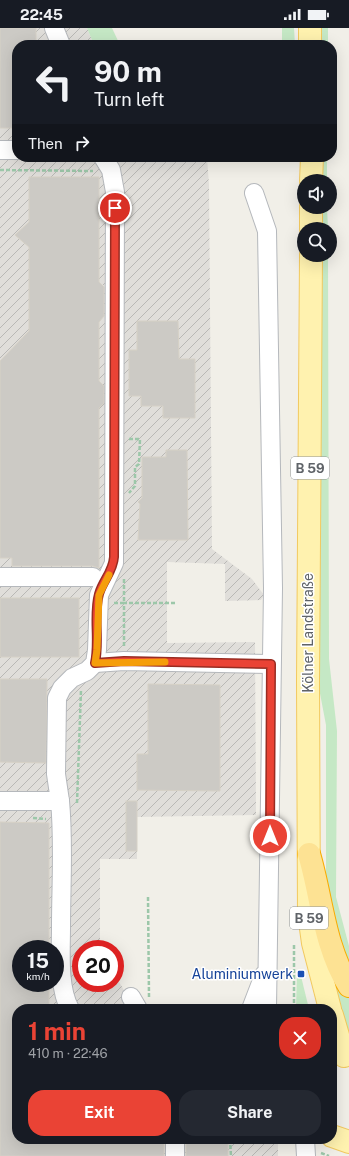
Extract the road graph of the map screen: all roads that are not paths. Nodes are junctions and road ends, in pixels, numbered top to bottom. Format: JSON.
{"nodes":[{"id":1,"x":54,"y":28,"type":"edge"},
{"id":2,"x":310,"y":28,"type":"edge"},
{"id":3,"x":60,"y":40,"type":"edge"},
{"id":4,"x":310,"y":40,"type":"edge"},
{"id":5,"x":0,"y":150,"type":"edge"},
{"id":6,"x":12,"y":150,"type":"edge"},
{"id":7,"x":106,"y":162,"type":"edge"},
{"id":8,"x":312,"y":162,"type":"edge"},
{"id":9,"x":311,"y":174,"type":"edge"},
{"id":10,"x":254,"y":193,"type":"dead end"},
{"id":11,"x":311,"y":262,"type":"edge"},
{"id":12,"x":0,"y":577,"type":"edge"},
{"id":13,"x":93,"y":577,"type":"dead end"},
{"id":14,"x":95,"y":663,"type":"junction"},
{"id":15,"x":271,"y":664,"type":"junction"},
{"id":16,"x":0,"y":801,"type":"edge"},
{"id":17,"x":60,"y":801,"type":"junction"},
{"id":18,"x":309,"y":854,"type":"junction"},
{"id":19,"x":61,"y":940,"type":"edge"},
{"id":20,"x":269,"y":961,"type":"junction"},
{"id":21,"x":349,"y":986,"type":"edge"},
{"id":22,"x":64,"y":987,"type":"edge"},
{"id":23,"x":57,"y":992,"type":"edge"},
{"id":24,"x":57,"y":1004,"type":"edge"},
{"id":25,"x":68,"y":1004,"type":"edge"},
{"id":26,"x":253,"y":1004,"type":"edge"},
{"id":27,"x":267,"y":1004,"type":"edge"},
{"id":28,"x":329,"y":1004,"type":"edge"},
{"id":29,"x":337,"y":1036,"type":"edge"},
{"id":30,"x":342,"y":1058,"type":"edge"},
{"id":31,"x":175,"y":1144,"type":"edge"},
{"id":32,"x":305,"y":1144,"type":"edge"},
{"id":33,"x":175,"y":1156,"type":"edge"},
{"id":34,"x":306,"y":1156,"type":"edge"}],
"edges":[{"from":1,"to":3,"type":"lane"},
{"from":2,"to":4,"type":"main road"},
{"from":5,"to":6,"type":"lane"},
{"from":7,"to":14,"type":"lane"},
{"from":8,"to":9,"type":"main road"},
{"from":10,"to":15,"type":"lane"},
{"from":11,"to":18,"type":"main road","name":"Kölner Landstraße","number":"B 59"},
{"from":12,"to":13,"type":"lane"},
{"from":14,"to":15,"type":"lane"},
{"from":14,"to":17,"type":"lane"},
{"from":15,"to":20,"type":"lane"},
{"from":16,"to":17,"type":"lane"},
{"from":17,"to":19,"type":"lane"},
{"from":18,"to":21,"type":"highway"},
{"from":18,"to":28,"type":"main road","name":"Kölner Landstraße","number":"B 59"},
{"from":20,"to":26,"type":"lane"},
{"from":20,"to":27,"type":"lane"},
{"from":22,"to":25,"type":"lane"},
{"from":23,"to":24,"type":"lane"},
{"from":29,"to":30,"type":"main road"},
{"from":31,"to":33,"type":"lane"},
{"from":32,"to":34,"type":"lane"}]}
